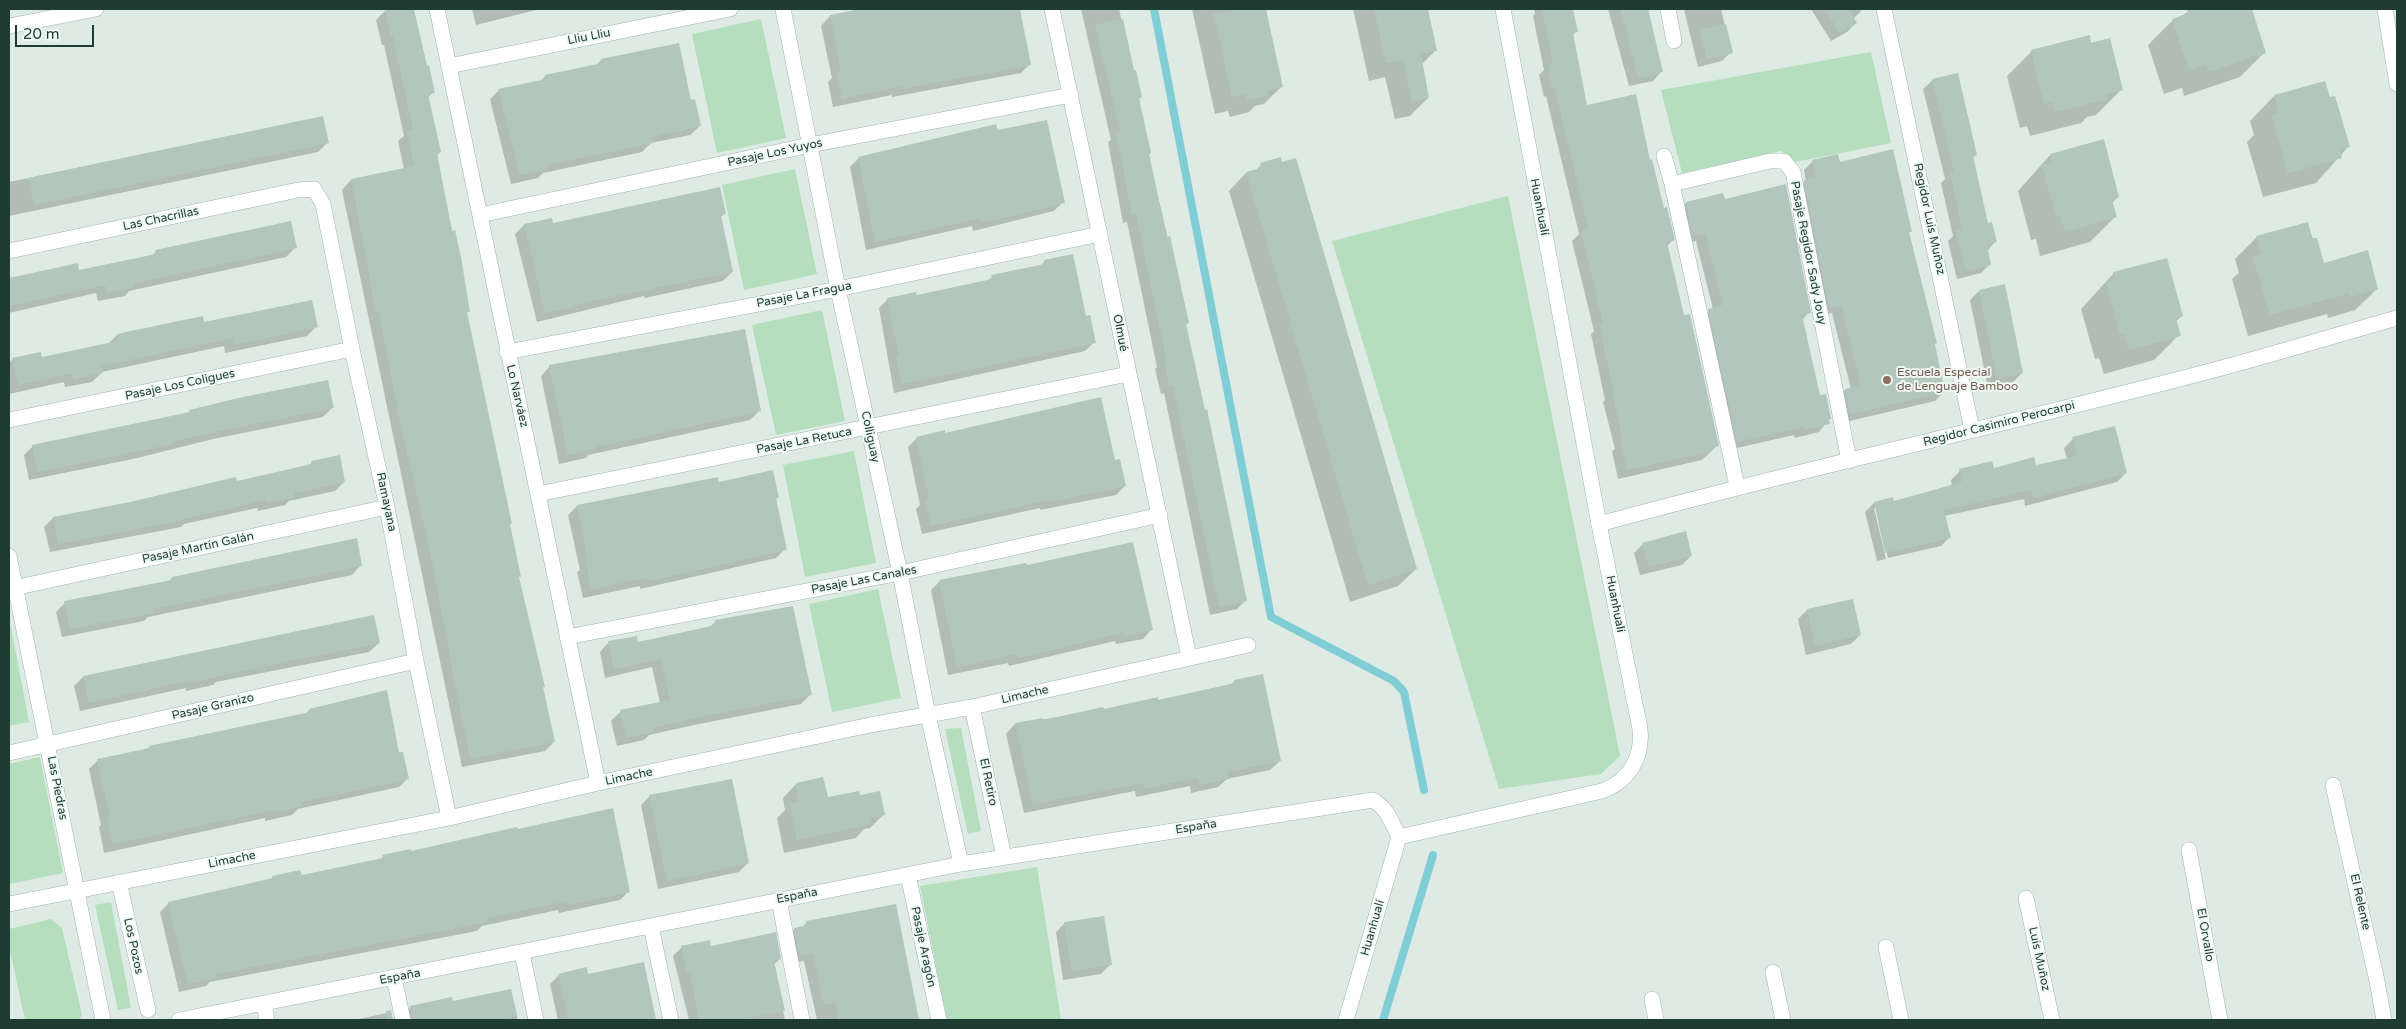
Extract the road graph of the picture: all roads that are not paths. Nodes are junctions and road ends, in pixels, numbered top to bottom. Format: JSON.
{"nodes":[{"id":1,"x":96,"y":9,"type":"edge"},
{"id":2,"x":437,"y":9,"type":"edge"},
{"id":3,"x":730,"y":9,"type":"edge"},
{"id":4,"x":783,"y":9,"type":"edge"},
{"id":5,"x":1052,"y":9,"type":"edge"},
{"id":6,"x":1503,"y":9,"type":"edge"},
{"id":7,"x":1668,"y":9,"type":"edge"},
{"id":8,"x":1884,"y":9,"type":"edge"},
{"id":9,"x":2385,"y":9,"type":"edge"},
{"id":10,"x":9,"y":26,"type":"edge"},
{"id":11,"x":1674,"y":41,"type":"dead end"},
{"id":12,"x":449,"y":66,"type":"junction"},
{"id":13,"x":2397,"y":84,"type":"edge"},
{"id":14,"x":1071,"y":95,"type":"junction"},
{"id":15,"x":810,"y":145,"type":"junction"},
{"id":16,"x":1664,"y":156,"type":"dead end"},
{"id":17,"x":1672,"y":184,"type":"junction"},
{"id":18,"x":314,"y":189,"type":"joint"},
{"id":19,"x":480,"y":215,"type":"junction"},
{"id":20,"x":1100,"y":234,"type":"junction"},
{"id":21,"x":9,"y":251,"type":"edge"},
{"id":22,"x":838,"y":289,"type":"junction"},
{"id":23,"x":2397,"y":318,"type":"edge"},
{"id":24,"x":352,"y":349,"type":"junction"},
{"id":25,"x":507,"y":352,"type":"junction"},
{"id":26,"x":1128,"y":374,"type":"junction"},
{"id":27,"x":9,"y":420,"type":"edge"},
{"id":28,"x":868,"y":428,"type":"junction"},
{"id":29,"x":1972,"y":430,"type":"junction"},
{"id":30,"x":1849,"y":461,"type":"junction"},
{"id":31,"x":1737,"y":486,"type":"junction"},
{"id":32,"x":538,"y":494,"type":"junction"},
{"id":33,"x":387,"y":507,"type":"junction"},
{"id":34,"x":1160,"y":515,"type":"junction"},
{"id":35,"x":1599,"y":524,"type":"junction"},
{"id":36,"x":9,"y":556,"type":"edge"},
{"id":37,"x":900,"y":573,"type":"junction"},
{"id":38,"x":12,"y":589,"type":"edge"},
{"id":39,"x":567,"y":637,"type":"junction"},
{"id":40,"x":1248,"y":645,"type":"dead end"},
{"id":41,"x":1189,"y":657,"type":"junction"},
{"id":42,"x":416,"y":662,"type":"junction"},
{"id":43,"x":972,"y":707,"type":"junction"},
{"id":44,"x":928,"y":715,"type":"junction"},
{"id":45,"x":48,"y":745,"type":"junction"},
{"id":46,"x":9,"y":753,"type":"edge"},
{"id":47,"x":598,"y":783,"type":"junction"},
{"id":48,"x":2333,"y":785,"type":"dead end"},
{"id":49,"x":449,"y":818,"type":"junction"},
{"id":50,"x":1399,"y":837,"type":"junction"},
{"id":51,"x":2189,"y":850,"type":"dead end"},
{"id":52,"x":1004,"y":857,"type":"junction"},
{"id":53,"x":961,"y":864,"type":"junction"},
{"id":54,"x":908,"y":874,"type":"junction"},
{"id":55,"x":119,"y":882,"type":"junction"},
{"id":56,"x":77,"y":890,"type":"junction"},
{"id":57,"x":2026,"y":898,"type":"dead end"},
{"id":58,"x":779,"y":900,"type":"junction"},
{"id":59,"x":9,"y":904,"type":"edge"},
{"id":60,"x":651,"y":927,"type":"junction"},
{"id":61,"x":1886,"y":947,"type":"dead end"},
{"id":62,"x":522,"y":953,"type":"junction"},
{"id":63,"x":1774,"y":972,"type":"dead end"},
{"id":64,"x":394,"y":978,"type":"junction"},
{"id":65,"x":1652,"y":999,"type":"dead end"},
{"id":66,"x":264,"y":1003,"type":"junction"},
{"id":67,"x":148,"y":1010,"type":"dead end"},
{"id":68,"x":104,"y":1020,"type":"edge"},
{"id":69,"x":179,"y":1020,"type":"edge"},
{"id":70,"x":268,"y":1020,"type":"edge"},
{"id":71,"x":402,"y":1020,"type":"edge"},
{"id":72,"x":536,"y":1020,"type":"edge"},
{"id":73,"x":671,"y":1020,"type":"edge"},
{"id":74,"x":802,"y":1020,"type":"edge"},
{"id":75,"x":939,"y":1020,"type":"edge"},
{"id":76,"x":1346,"y":1020,"type":"edge"},
{"id":77,"x":1656,"y":1020,"type":"edge"},
{"id":78,"x":1783,"y":1020,"type":"edge"},
{"id":79,"x":1901,"y":1020,"type":"edge"},
{"id":80,"x":2052,"y":1020,"type":"edge"},
{"id":81,"x":2220,"y":1020,"type":"edge"},
{"id":82,"x":2384,"y":1020,"type":"edge"}],
"edges":[{"from":1,"to":10,"type":"street"},
{"from":2,"to":12,"type":"street","name":"Lo Narváez"},
{"from":3,"to":12,"type":"street","name":"Lliu Lliu"},
{"from":4,"to":15,"type":"street","name":"Colliguay"},
{"from":5,"to":14,"type":"street","name":"Olmué"},
{"from":6,"to":35,"type":"street","name":"Huanhualí"},
{"from":7,"to":11,"type":"street"},
{"from":8,"to":29,"type":"street","name":"Regidor Luis Muñoz"},
{"from":9,"to":13,"type":"street"},
{"from":12,"to":19,"type":"street","name":"Lo Narváez"},
{"from":14,"to":15,"type":"street","name":"Pasaje Los Yuyos"},
{"from":14,"to":20,"type":"street","name":"Olmué"},
{"from":15,"to":19,"type":"street","name":"Pasaje Los Yuyos"},
{"from":15,"to":22,"type":"street","name":"Colliguay"},
{"from":16,"to":17,"type":"street"},
{"from":17,"to":30,"type":"street","name":"Pasaje Regidor Sady Jouy"},
{"from":17,"to":31,"type":"street"},
{"from":18,"to":21,"type":"street","name":"Las Chacrillas"},
{"from":18,"to":24,"type":"street","name":"Ramayana"},
{"from":19,"to":25,"type":"street","name":"Lo Narváez"},
{"from":20,"to":22,"type":"street","name":"Pasaje La Fragua"},
{"from":20,"to":26,"type":"street","name":"Olmué"},
{"from":22,"to":25,"type":"street","name":"Pasaje La Fragua"},
{"from":22,"to":28,"type":"street","name":"Colliguay"},
{"from":23,"to":29,"type":"street","name":"Regidor Casimiro Perocarpi"},
{"from":24,"to":27,"type":"street","name":"Pasaje Los Coligues"},
{"from":24,"to":33,"type":"street","name":"Ramayana"},
{"from":25,"to":32,"type":"street","name":"Lo Narváez"},
{"from":26,"to":28,"type":"street","name":"Pasaje La Retuca"},
{"from":26,"to":34,"type":"street","name":"Olmué"},
{"from":28,"to":32,"type":"street","name":"Pasaje La Retuca"},
{"from":28,"to":37,"type":"street","name":"Colliguay"},
{"from":29,"to":30,"type":"street","name":"Regidor Casimiro Perocarpi"},
{"from":30,"to":31,"type":"street","name":"Regidor Casimiro Perocarpi"},
{"from":31,"to":35,"type":"street","name":"Regidor Casimiro Perocarpi"},
{"from":32,"to":39,"type":"street","name":"Lo Narváez"},
{"from":33,"to":38,"type":"street","name":"Pasaje Martín Galán"},
{"from":33,"to":42,"type":"street","name":"Ramayana"},
{"from":34,"to":37,"type":"street","name":"Pasaje Las Canales"},
{"from":34,"to":41,"type":"street","name":"Olmué"},
{"from":35,"to":50,"type":"street","name":"Huanhualí"},
{"from":36,"to":38,"type":"street","name":"Las Piedras"},
{"from":37,"to":39,"type":"street","name":"Pasaje Las Canales"},
{"from":37,"to":44,"type":"street","name":"Colliguay"},
{"from":38,"to":45,"type":"street","name":"Las Piedras"},
{"from":39,"to":47,"type":"street","name":"Lo Narváez"},
{"from":40,"to":41,"type":"street","name":"Limache"},
{"from":41,"to":43,"type":"street","name":"Limache"},
{"from":42,"to":45,"type":"street","name":"Pasaje Granizo"},
{"from":42,"to":49,"type":"street","name":"Ramayana"},
{"from":43,"to":44,"type":"street","name":"Limache"},
{"from":43,"to":52,"type":"street","name":"El Retiro"},
{"from":44,"to":47,"type":"street","name":"Limache"},
{"from":44,"to":53,"type":"street","name":"Colliguay"},
{"from":45,"to":46,"type":"street","name":"Pasaje Granizo"},
{"from":45,"to":56,"type":"street","name":"Las Piedras"},
{"from":47,"to":49,"type":"street","name":"Limache"},
{"from":48,"to":82,"type":"street","name":"El Relente"},
{"from":49,"to":55,"type":"street","name":"Limache"},
{"from":50,"to":52,"type":"street","name":"España"},
{"from":50,"to":76,"type":"street","name":"Huanhualí"},
{"from":51,"to":81,"type":"street","name":"El Orvallo"},
{"from":52,"to":53,"type":"street","name":"España"},
{"from":53,"to":54,"type":"street","name":"España"},
{"from":54,"to":58,"type":"street","name":"España"},
{"from":54,"to":75,"type":"street","name":"Pasaje Aragón"},
{"from":55,"to":56,"type":"street","name":"Limache"},
{"from":55,"to":67,"type":"street","name":"Los Pozos"},
{"from":56,"to":59,"type":"street","name":"Limache"},
{"from":56,"to":68,"type":"street","name":"Las Piedras"},
{"from":57,"to":80,"type":"street","name":"Luis Muñoz"},
{"from":58,"to":60,"type":"street","name":"España"},
{"from":58,"to":74,"type":"street"},
{"from":60,"to":62,"type":"street","name":"España"},
{"from":60,"to":73,"type":"street"},
{"from":61,"to":79,"type":"street"},
{"from":62,"to":64,"type":"street","name":"España"},
{"from":62,"to":72,"type":"street"},
{"from":63,"to":78,"type":"street"},
{"from":64,"to":66,"type":"street","name":"España"},
{"from":64,"to":71,"type":"street"},
{"from":65,"to":77,"type":"street"},
{"from":66,"to":69,"type":"street","name":"España"},
{"from":66,"to":70,"type":"street"}]}
